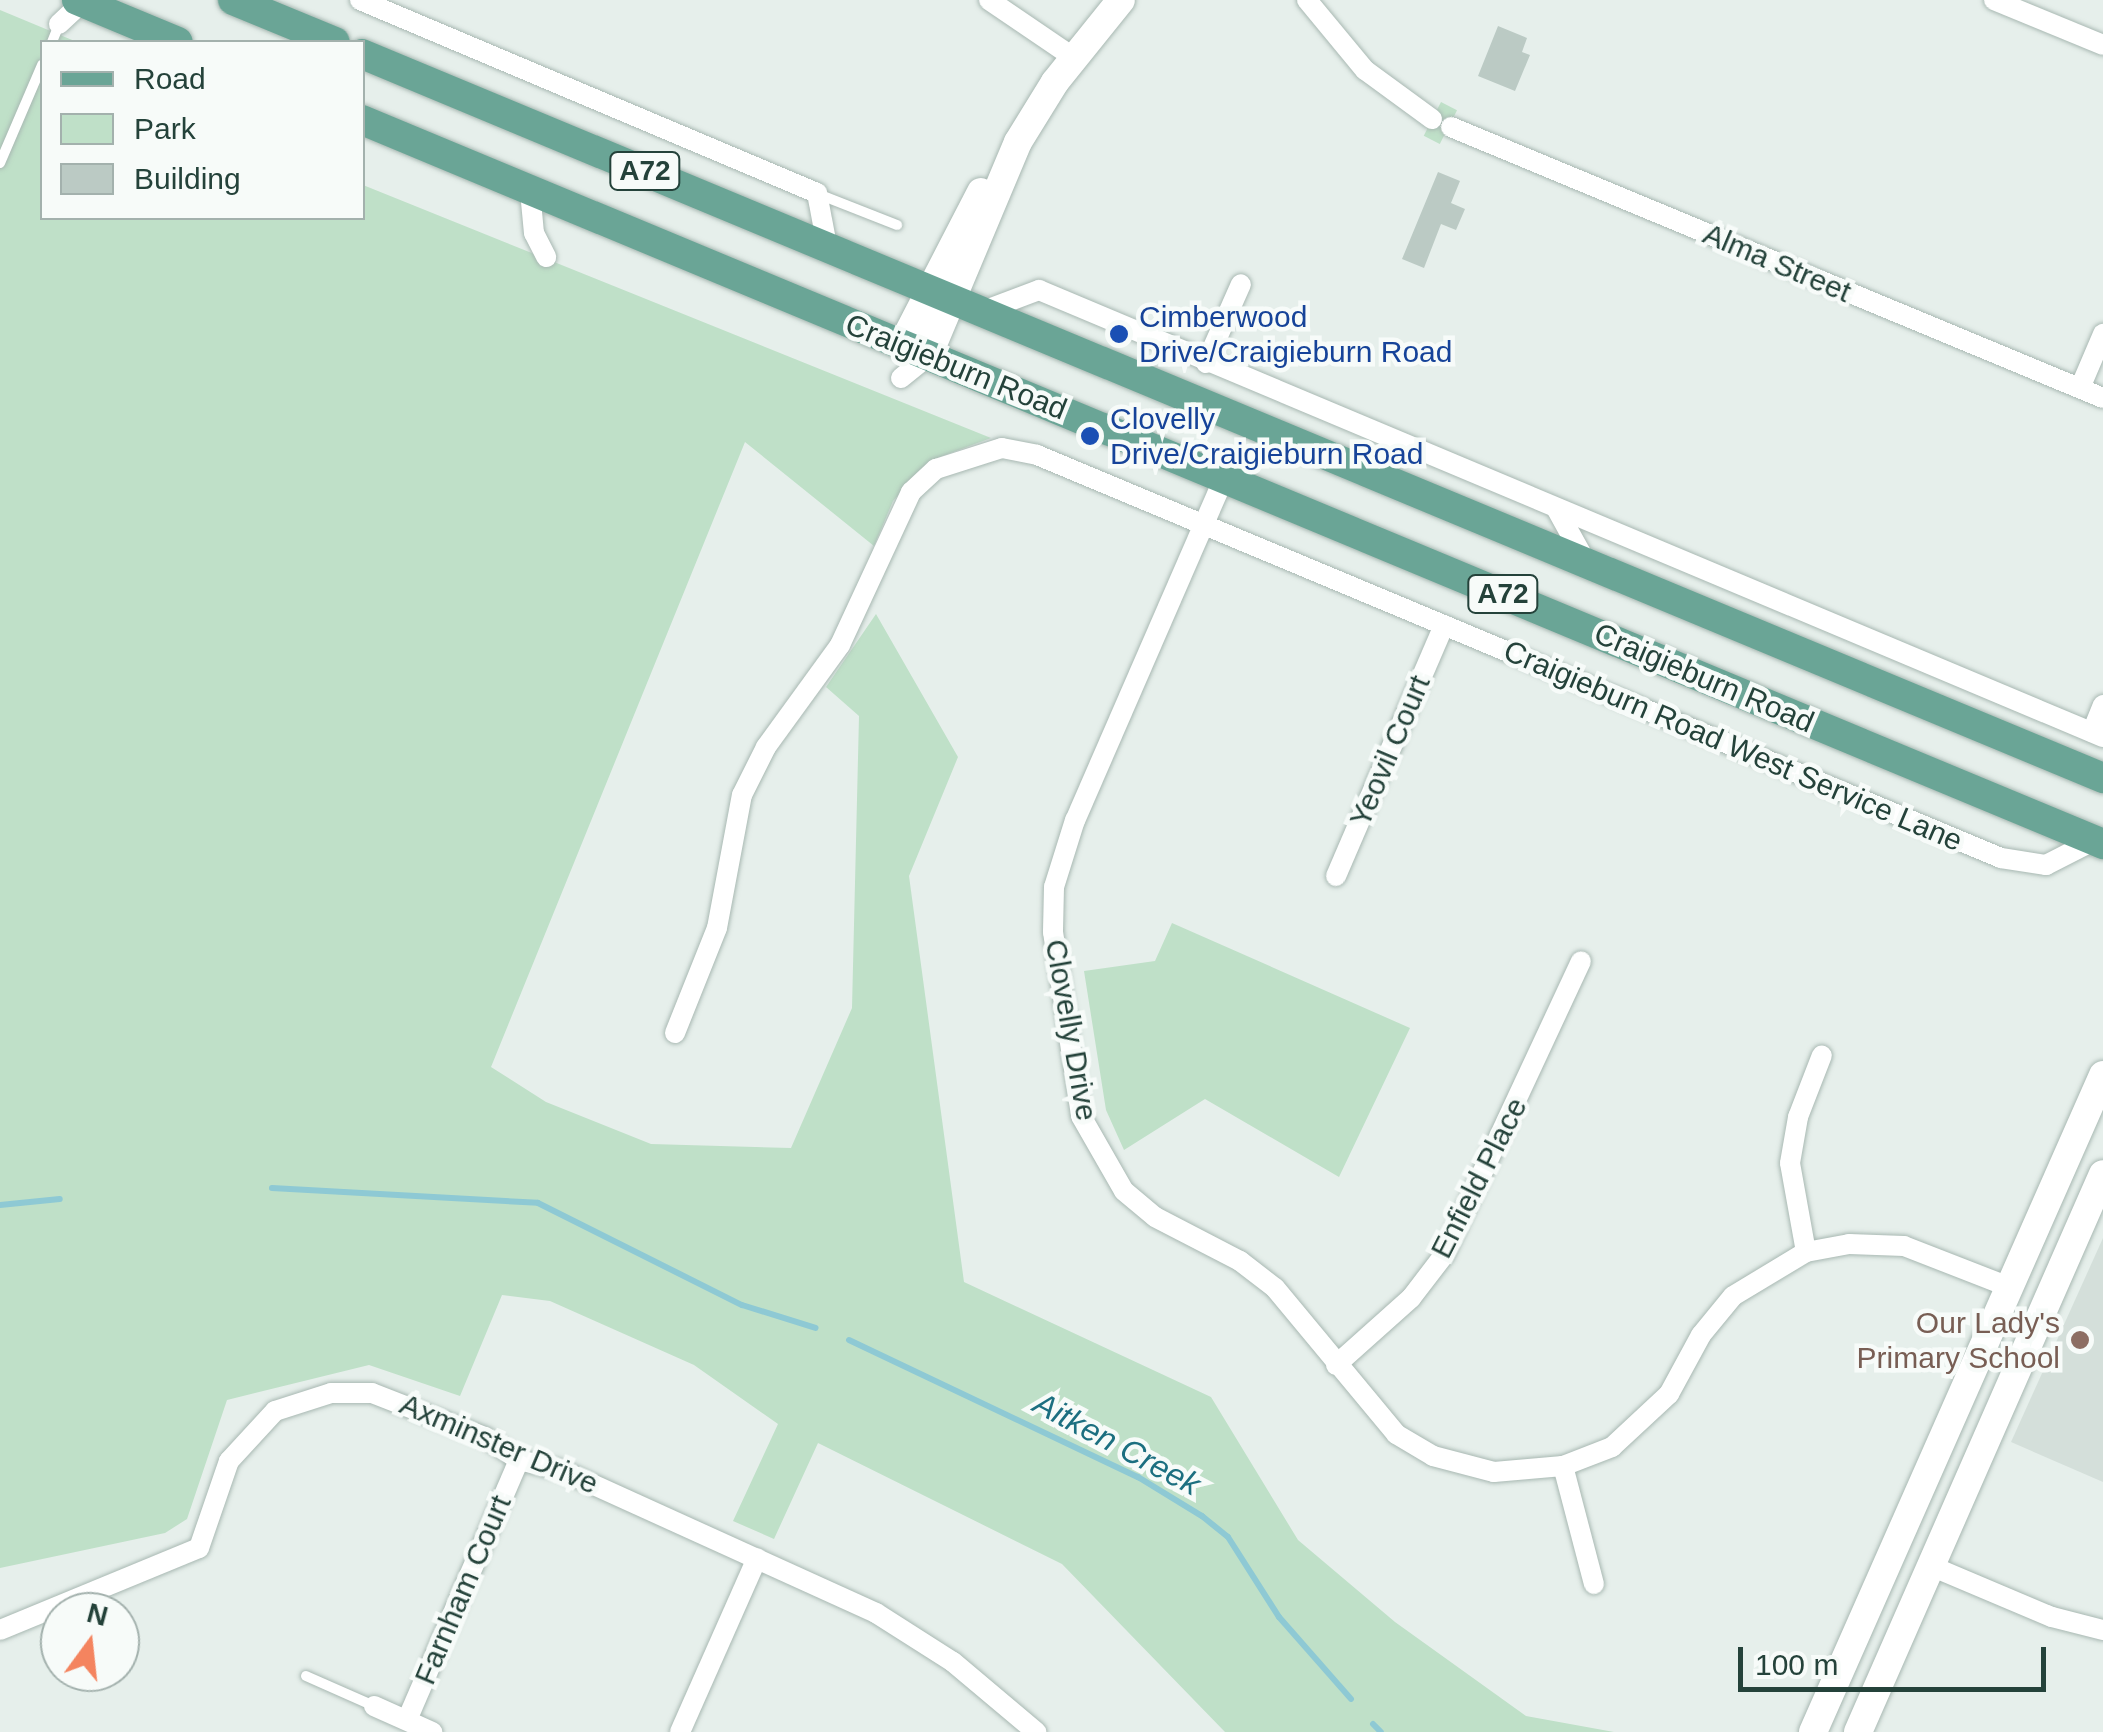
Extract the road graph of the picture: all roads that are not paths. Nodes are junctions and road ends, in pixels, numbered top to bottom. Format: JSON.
{"nodes":[{"id":1,"x":233,"y":0,"type":"edge"},
{"id":2,"x":360,"y":0,"type":"edge"},
{"id":3,"x":990,"y":0,"type":"edge"},
{"id":4,"x":1122,"y":0,"type":"edge"},
{"id":5,"x":1307,"y":0,"type":"edge"},
{"id":6,"x":1994,"y":0,"type":"edge"},
{"id":7,"x":69,"y":12,"type":"edge"},
{"id":8,"x":171,"y":40,"type":"edge"},
{"id":9,"x":330,"y":40,"type":"edge"},
{"id":10,"x":2103,"y":45,"type":"edge"},
{"id":11,"x":365,"y":55,"type":"edge"},
{"id":12,"x":1074,"y":57,"type":"junction"},
{"id":13,"x":40,"y":69,"type":"edge"},
{"id":14,"x":365,"y":121,"type":"edge"},
{"id":15,"x":0,"y":163,"type":"edge"},
{"id":16,"x":530,"y":191,"type":"junction"},
{"id":17,"x":818,"y":194,"type":"junction"},
{"id":18,"x":897,"y":225,"type":"dead end"},
{"id":19,"x":827,"y":246,"type":"junction"},
{"id":20,"x":546,"y":257,"type":"dead end"},
{"id":21,"x":1242,"y":284,"type":"dead end"},
{"id":22,"x":941,"y":292,"type":"junction"},
{"id":23,"x":983,"y":311,"type":"junction"},
{"id":24,"x":2103,"y":334,"type":"edge"},
{"id":25,"x":915,"y":351,"type":"junction"},
{"id":26,"x":1206,"y":363,"type":"junction"},
{"id":27,"x":2080,"y":388,"type":"junction"},
{"id":28,"x":2103,"y":398,"type":"edge"},
{"id":29,"x":1224,"y":478,"type":"junction"},
{"id":30,"x":1557,"y":510,"type":"junction"},
{"id":31,"x":1205,"y":525,"type":"junction"},
{"id":32,"x":1587,"y":564,"type":"junction"},
{"id":33,"x":1444,"y":626,"type":"junction"},
{"id":34,"x":2103,"y":704,"type":"edge"},
{"id":35,"x":2098,"y":734,"type":"edge"},
{"id":36,"x":2103,"y":778,"type":"edge"},
{"id":37,"x":2099,"y":842,"type":"edge"},
{"id":38,"x":1336,"y":876,"type":"dead end"},
{"id":39,"x":1581,"y":961,"type":"dead end"},
{"id":40,"x":675,"y":1033,"type":"dead end"},
{"id":41,"x":1822,"y":1056,"type":"dead end"},
{"id":42,"x":2103,"y":1075,"type":"edge"},
{"id":43,"x":2103,"y":1174,"type":"edge"},
{"id":44,"x":1806,"y":1252,"type":"junction"},
{"id":45,"x":2009,"y":1287,"type":"junction"},
{"id":46,"x":2046,"y":1303,"type":"junction"},
{"id":47,"x":1336,"y":1365,"type":"junction"},
{"id":48,"x":520,"y":1460,"type":"junction"},
{"id":49,"x":1563,"y":1466,"type":"junction"},
{"id":50,"x":757,"y":1558,"type":"junction"},
{"id":51,"x":1931,"y":1566,"type":"junction"},
{"id":52,"x":1594,"y":1584,"type":"dead end"},
{"id":53,"x":0,"y":1630,"type":"edge"},
{"id":54,"x":2103,"y":1630,"type":"edge"},
{"id":55,"x":306,"y":1676,"type":"dead end"},
{"id":56,"x":374,"y":1706,"type":"joint"},
{"id":57,"x":406,"y":1720,"type":"junction"},
{"id":58,"x":432,"y":1732,"type":"edge"},
{"id":59,"x":680,"y":1732,"type":"edge"},
{"id":60,"x":1036,"y":1732,"type":"edge"},
{"id":61,"x":1813,"y":1732,"type":"edge"},
{"id":62,"x":1858,"y":1732,"type":"edge"}],
"edges":[{"from":1,"to":9,"type":"main road"},
{"from":2,"to":17,"type":"street"},
{"from":3,"to":12,"type":"street"},
{"from":4,"to":12,"type":"street"},
{"from":5,"to":27,"type":"street","name":"Alma Street"},
{"from":6,"to":10,"type":"street"},
{"from":7,"to":8,"type":"main road"},
{"from":11,"to":19,"type":"main road","name":"Craigieburn Road","number":"A72"},
{"from":12,"to":22,"type":"street"},
{"from":13,"to":15,"type":"lane"},
{"from":14,"to":16,"type":"main road","name":"Craigieburn Road","number":"A72"},
{"from":16,"to":20,"type":"street"},
{"from":16,"to":25,"type":"main road","name":"Craigieburn Road","number":"A72"},
{"from":17,"to":18,"type":"lane"},
{"from":17,"to":19,"type":"street"},
{"from":19,"to":22,"type":"main road","name":"Craigieburn Road","number":"A72"},
{"from":21,"to":26,"type":"street"},
{"from":22,"to":23,"type":"main road","name":"Craigieburn Road","number":"A72"},
{"from":22,"to":25,"type":"street"},
{"from":23,"to":26,"type":"street","name":"Craigieburn Road"},
{"from":23,"to":32,"type":"main road","name":"Craigieburn Road","number":"A72"},
{"from":24,"to":27,"type":"street"},
{"from":25,"to":29,"type":"main road","name":"Craigieburn Road","number":"A72"},
{"from":26,"to":30,"type":"street","name":"Craigieburn Road"},
{"from":27,"to":28,"type":"street","name":"Alma Street"},
{"from":29,"to":31,"type":"street","name":"Clovelly Drive"},
{"from":29,"to":37,"type":"main road","name":"Craigieburn Road","number":"A72"},
{"from":30,"to":32,"type":"street"},
{"from":30,"to":35,"type":"street","name":"Craigieburn Road"},
{"from":31,"to":33,"type":"street","name":"Craigieburn Road West Service Lane"},
{"from":31,"to":40,"type":"street","name":"Craigieburn Road West Service Lane"},
{"from":31,"to":47,"type":"street","name":"Clovelly Drive"},
{"from":32,"to":36,"type":"main road","name":"Craigieburn Road","number":"A72"},
{"from":33,"to":37,"type":"street","name":"Craigieburn Road West Service Lane"},
{"from":33,"to":38,"type":"street","name":"Yeovil Court"},
{"from":34,"to":35,"type":"street"},
{"from":39,"to":47,"type":"street","name":"Enfield Place"},
{"from":41,"to":44,"type":"street"},
{"from":42,"to":45,"type":"street"},
{"from":43,"to":46,"type":"street"},
{"from":44,"to":45,"type":"street","name":"Clovelly Drive"},
{"from":44,"to":49,"type":"street","name":"Clovelly Drive"},
{"from":45,"to":46,"type":"street","name":"Clovelly Drive"},
{"from":45,"to":61,"type":"street"},
{"from":46,"to":51,"type":"street"},
{"from":47,"to":49,"type":"street","name":"Clovelly Drive"},
{"from":48,"to":50,"type":"street","name":"Axminster Drive"},
{"from":48,"to":53,"type":"street","name":"Axminster Drive"},
{"from":48,"to":57,"type":"street","name":"Farnham Court"},
{"from":49,"to":52,"type":"street"},
{"from":50,"to":59,"type":"street"},
{"from":50,"to":60,"type":"street","name":"Axminster Drive"},
{"from":51,"to":54,"type":"street"},
{"from":51,"to":62,"type":"street"},
{"from":55,"to":56,"type":"lane"},
{"from":56,"to":57,"type":"street"},
{"from":57,"to":58,"type":"street"}]}
